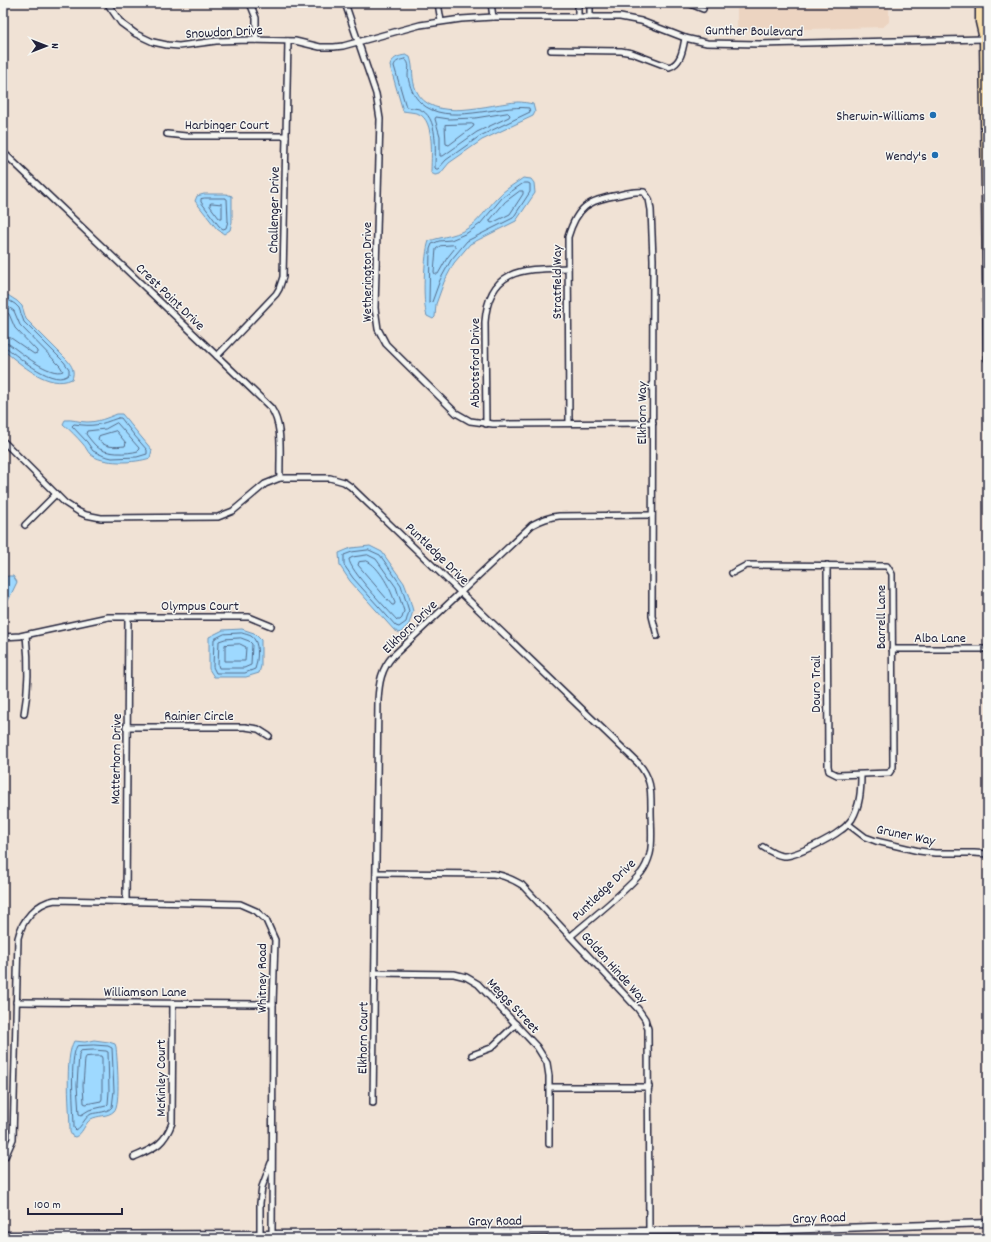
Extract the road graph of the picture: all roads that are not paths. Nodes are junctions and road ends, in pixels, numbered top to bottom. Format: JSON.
{"nodes":[{"id":1,"x":106,"y":3,"type":"edge"},
{"id":2,"x":250,"y":3,"type":"edge"},
{"id":3,"x":345,"y":3,"type":"edge"},
{"id":4,"x":438,"y":3,"type":"edge"},
{"id":5,"x":491,"y":3,"type":"edge"},
{"id":6,"x":578,"y":3,"type":"edge"},
{"id":7,"x":590,"y":3,"type":"edge"},
{"id":8,"x":688,"y":3,"type":"edge"},
{"id":9,"x":980,"y":3,"type":"edge"},
{"id":10,"x":703,"y":9,"type":"dead end"},
{"id":11,"x":493,"y":17,"type":"junction"},
{"id":12,"x":578,"y":17,"type":"junction"},
{"id":13,"x":590,"y":17,"type":"junction"},
{"id":14,"x":441,"y":21,"type":"junction"},
{"id":15,"x":988,"y":27,"type":"edge"},
{"id":16,"x":685,"y":38,"type":"junction"},
{"id":17,"x":986,"y":39,"type":"edge"},
{"id":18,"x":256,"y":40,"type":"junction"},
{"id":19,"x":288,"y":41,"type":"junction"},
{"id":20,"x":358,"y":42,"type":"junction"},
{"id":21,"x":551,"y":50,"type":"dead end"},
{"id":22,"x":167,"y":134,"type":"dead end"},
{"id":23,"x":286,"y":136,"type":"junction"},
{"id":24,"x":3,"y":152,"type":"edge"},
{"id":25,"x":644,"y":192,"type":"joint"},
{"id":26,"x":568,"y":268,"type":"junction"},
{"id":27,"x":217,"y":356,"type":"junction"},
{"id":28,"x":988,"y":358,"type":"edge"},
{"id":29,"x":570,"y":423,"type":"junction"},
{"id":30,"x":653,"y":423,"type":"junction"},
{"id":31,"x":486,"y":424,"type":"junction"},
{"id":32,"x":3,"y":441,"type":"edge"},
{"id":33,"x":280,"y":478,"type":"junction"},
{"id":34,"x":56,"y":494,"type":"junction"},
{"id":35,"x":652,"y":515,"type":"junction"},
{"id":36,"x":25,"y":525,"type":"dead end"},
{"id":37,"x":827,"y":565,"type":"junction"},
{"id":38,"x":732,"y":573,"type":"dead end"},
{"id":39,"x":461,"y":592,"type":"junction"},
{"id":40,"x":128,"y":617,"type":"junction"},
{"id":41,"x":271,"y":626,"type":"dead end"},
{"id":42,"x":26,"y":635,"type":"junction"},
{"id":43,"x":657,"y":636,"type":"dead end"},
{"id":44,"x":3,"y":638,"type":"edge"},
{"id":45,"x":988,"y":649,"type":"edge"},
{"id":46,"x":892,"y":650,"type":"junction"},
{"id":47,"x":24,"y":714,"type":"dead end"},
{"id":48,"x":126,"y":727,"type":"junction"},
{"id":49,"x":269,"y":736,"type":"dead end"},
{"id":50,"x":861,"y":775,"type":"junction"},
{"id":51,"x":848,"y":824,"type":"junction"},
{"id":52,"x":763,"y":847,"type":"dead end"},
{"id":53,"x":988,"y":854,"type":"edge"},
{"id":54,"x":376,"y":873,"type":"junction"},
{"id":55,"x":126,"y":902,"type":"junction"},
{"id":56,"x":571,"y":936,"type":"junction"},
{"id":57,"x":375,"y":973,"type":"junction"},
{"id":58,"x":16,"y":1002,"type":"junction"},
{"id":59,"x":173,"y":1003,"type":"junction"},
{"id":60,"x":273,"y":1004,"type":"junction"},
{"id":61,"x":516,"y":1024,"type":"junction"},
{"id":62,"x":472,"y":1055,"type":"dead end"},
{"id":63,"x":549,"y":1087,"type":"junction"},
{"id":64,"x":648,"y":1087,"type":"junction"},
{"id":65,"x":373,"y":1103,"type":"dead end"},
{"id":66,"x":549,"y":1144,"type":"dead end"},
{"id":67,"x":5,"y":1157,"type":"dead end"},
{"id":68,"x":134,"y":1157,"type":"dead end"},
{"id":69,"x":272,"y":1158,"type":"junction"},
{"id":70,"x":988,"y":1224,"type":"edge"},
{"id":71,"x":649,"y":1231,"type":"junction"},
{"id":72,"x":3,"y":1235,"type":"edge"},
{"id":73,"x":260,"y":1236,"type":"edge"},
{"id":74,"x":272,"y":1237,"type":"edge"}],
"edges":[{"from":1,"to":18,"type":"street","name":"Snowdon Drive"},
{"from":2,"to":18,"type":"street"},
{"from":3,"to":20,"type":"street","name":"Wetherington Drive"},
{"from":4,"to":14,"type":"street"},
{"from":5,"to":11,"type":"street"},
{"from":6,"to":12,"type":"street"},
{"from":7,"to":13,"type":"street"},
{"from":8,"to":10,"type":"street"},
{"from":9,"to":17,"type":"main road"},
{"from":11,"to":12,"type":"street","name":"Gunther Boulevard"},
{"from":11,"to":14,"type":"street","name":"Gunther Boulevard"},
{"from":12,"to":13,"type":"street","name":"Gunther Boulevard"},
{"from":13,"to":16,"type":"street","name":"Gunther Boulevard"},
{"from":14,"to":20,"type":"street","name":"Gunther Boulevard"},
{"from":15,"to":17,"type":"main road"},
{"from":16,"to":17,"type":"street","name":"Gunther Boulevard"},
{"from":16,"to":21,"type":"street"},
{"from":17,"to":28,"type":"main road"},
{"from":18,"to":19,"type":"street","name":"Snowdon Drive"},
{"from":19,"to":20,"type":"street","name":"Snowdon Drive"},
{"from":19,"to":23,"type":"street","name":"Challenger Drive"},
{"from":20,"to":31,"type":"street","name":"Wetherington Drive"},
{"from":22,"to":23,"type":"street","name":"Harbinger Court"},
{"from":23,"to":27,"type":"street","name":"Challenger Drive"},
{"from":24,"to":27,"type":"street","name":"Crest Point Drive"},
{"from":25,"to":26,"type":"street","name":"Stratfield Way"},
{"from":25,"to":30,"type":"street","name":"Elkhorn Way"},
{"from":26,"to":29,"type":"street","name":"Stratfield Way"},
{"from":26,"to":31,"type":"street","name":"Abbotsford Drive"},
{"from":27,"to":33,"type":"street","name":"Crest Point Drive"},
{"from":29,"to":30,"type":"street","name":"Wetherington Drive"},
{"from":29,"to":31,"type":"street","name":"Wetherington Drive"},
{"from":30,"to":35,"type":"street","name":"Elkhorn Way"},
{"from":32,"to":34,"type":"street","name":"Puntledge Drive"},
{"from":33,"to":34,"type":"street","name":"Puntledge Drive"},
{"from":33,"to":39,"type":"street","name":"Puntledge Drive"},
{"from":34,"to":36,"type":"street"},
{"from":35,"to":39,"type":"street","name":"Elkhorn Drive"},
{"from":35,"to":43,"type":"street","name":"Elkhorn Way"},
{"from":37,"to":38,"type":"street","name":"Barrell Lane"},
{"from":37,"to":46,"type":"street","name":"Barrell Lane"},
{"from":37,"to":50,"type":"street","name":"Douro Trail"},
{"from":39,"to":54,"type":"street","name":"Elkhorn Drive"},
{"from":39,"to":56,"type":"street","name":"Puntledge Drive"},
{"from":40,"to":41,"type":"street","name":"Olympus Court"},
{"from":40,"to":42,"type":"street","name":"Olympus Court"},
{"from":40,"to":48,"type":"street","name":"Matterhorn Drive"},
{"from":42,"to":44,"type":"street","name":"Olympus Court"},
{"from":42,"to":47,"type":"street"},
{"from":45,"to":46,"type":"street","name":"Alba Lane"},
{"from":46,"to":50,"type":"street","name":"Barrell Lane"},
{"from":48,"to":49,"type":"street","name":"Rainier Circle"},
{"from":48,"to":55,"type":"street","name":"Matterhorn Drive"},
{"from":50,"to":51,"type":"street"},
{"from":51,"to":52,"type":"street"},
{"from":51,"to":53,"type":"street","name":"Gruner Way"},
{"from":54,"to":56,"type":"street","name":"Golden Hinde Way"},
{"from":54,"to":57,"type":"street","name":"Elkhorn Drive"},
{"from":55,"to":58,"type":"street","name":"Whitney Road"},
{"from":55,"to":60,"type":"street","name":"Whitney Road"},
{"from":56,"to":64,"type":"street","name":"Golden Hinde Way"},
{"from":57,"to":61,"type":"street","name":"Meggs Street"},
{"from":57,"to":65,"type":"street","name":"Elkhorn Court"},
{"from":58,"to":59,"type":"street","name":"Williamson Lane"},
{"from":58,"to":67,"type":"street","name":"Whitney Road"},
{"from":59,"to":60,"type":"street","name":"Williamson Lane"},
{"from":59,"to":68,"type":"street","name":"McKinley Court"},
{"from":60,"to":69,"type":"street","name":"Whitney Road"},
{"from":61,"to":62,"type":"street"},
{"from":61,"to":63,"type":"street","name":"Meggs Street"},
{"from":63,"to":64,"type":"street"},
{"from":63,"to":66,"type":"street","name":"Meggs Street"},
{"from":64,"to":71,"type":"street","name":"Golden Hinde Way"},
{"from":69,"to":73,"type":"street","name":"Whitney Road"},
{"from":69,"to":74,"type":"street","name":"Whitney Road"},
{"from":70,"to":71,"type":"street","name":"Gray Road"},
{"from":71,"to":74,"type":"street","name":"Gray Road"},
{"from":72,"to":73,"type":"street","name":"Gray Road"},
{"from":73,"to":74,"type":"street","name":"Gray Road"}]}
